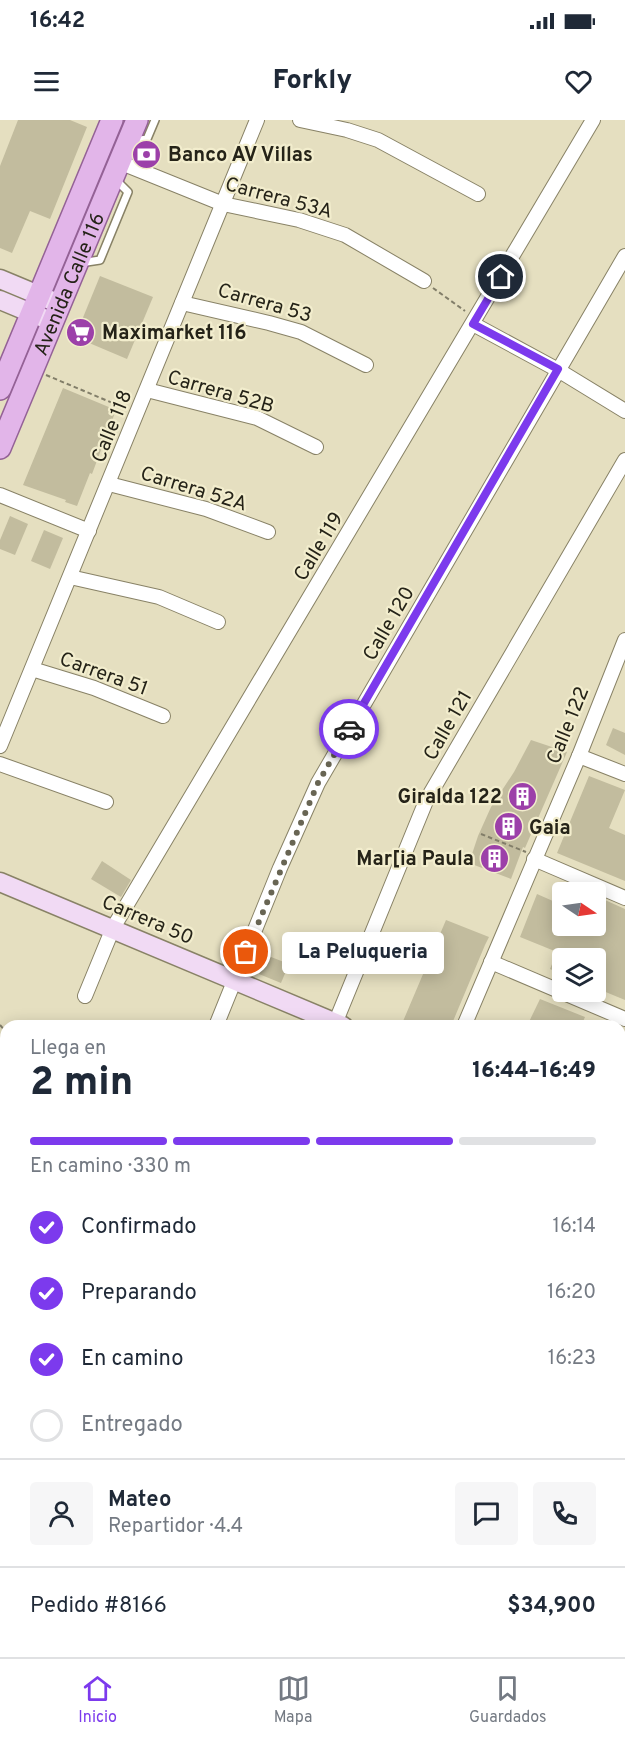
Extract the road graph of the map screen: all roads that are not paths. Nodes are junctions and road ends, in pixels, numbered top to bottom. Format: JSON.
{"nodes":[{"id":1,"x":112,"y":120,"type":"edge"},
{"id":2,"x":136,"y":120,"type":"edge"},
{"id":3,"x":155,"y":120,"type":"edge"},
{"id":4,"x":257,"y":120,"type":"edge"},
{"id":5,"x":300,"y":120,"type":"edge"},
{"id":6,"x":593,"y":120,"type":"edge"},
{"id":7,"x":128,"y":141,"type":"junction"},
{"id":8,"x":116,"y":170,"type":"junction"},
{"id":9,"x":478,"y":194,"type":"dead end"},
{"id":10,"x":222,"y":204,"type":"junction"},
{"id":11,"x":625,"y":256,"type":"edge"},
{"id":12,"x":0,"y":279,"type":"edge"},
{"id":13,"x":424,"y":281,"type":"road end"},
{"id":14,"x":0,"y":300,"type":"edge"},
{"id":15,"x":182,"y":303,"type":"junction"},
{"id":16,"x":35,"y":304,"type":"junction"},
{"id":17,"x":56,"y":313,"type":"junction"},
{"id":18,"x":473,"y":324,"type":"junction"},
{"id":19,"x":366,"y":365,"type":"dead end"},
{"id":20,"x":558,"y":369,"type":"junction"},
{"id":21,"x":0,"y":389,"type":"edge"},
{"id":22,"x":147,"y":390,"type":"junction"},
{"id":23,"x":625,"y":411,"type":"edge"},
{"id":24,"x":316,"y":447,"type":"dead end"},
{"id":25,"x":0,"y":448,"type":"edge"},
{"id":26,"x":625,"y":460,"type":"edge"},
{"id":27,"x":109,"y":484,"type":"junction"},
{"id":28,"x":0,"y":495,"type":"edge"},
{"id":29,"x":89,"y":531,"type":"junction"},
{"id":30,"x":268,"y":532,"type":"dead end"},
{"id":31,"x":70,"y":577,"type":"junction"},
{"id":32,"x":218,"y":622,"type":"dead end"},
{"id":33,"x":625,"y":640,"type":"edge"},
{"id":34,"x":32,"y":669,"type":"junction"},
{"id":35,"x":163,"y":716,"type":"dead end"},
{"id":36,"x":0,"y":746,"type":"edge"},
{"id":37,"x":579,"y":756,"type":"junction"},
{"id":38,"x":0,"y":764,"type":"edge"},
{"id":39,"x":625,"y":774,"type":"edge"},
{"id":40,"x":106,"y":802,"type":"dead end"},
{"id":41,"x":535,"y":858,"type":"junction"},
{"id":42,"x":0,"y":882,"type":"edge"},
{"id":43,"x":625,"y":898,"type":"edge"},
{"id":44,"x":113,"y":928,"type":"junction"},
{"id":45,"x":491,"y":962,"type":"junction"},
{"id":46,"x":234,"y":981,"type":"junction"},
{"id":47,"x":85,"y":996,"type":"dead end"},
{"id":48,"x":625,"y":1019,"type":"edge"},
{"id":49,"x":218,"y":1020,"type":"edge"},
{"id":50,"x":326,"y":1020,"type":"edge"},
{"id":51,"x":340,"y":1020,"type":"edge"},
{"id":52,"x":467,"y":1020,"type":"edge"}],
"edges":[{"from":1,"to":16,"type":"main road","name":"Avenida Calle 116"},
{"from":2,"to":7,"type":"main road","name":"Avenida Calle 116"},
{"from":3,"to":7,"type":"lane"},
{"from":4,"to":10,"type":"street","name":"Calle 118"},
{"from":5,"to":9,"type":"street"},
{"from":6,"to":18,"type":"street","name":"Calle 119"},
{"from":7,"to":8,"type":"main road","name":"Avenida Calle 116"},
{"from":8,"to":10,"type":"street","name":"Carrera 53A"},
{"from":8,"to":17,"type":"main road","name":"Avenida Calle 116"},
{"from":10,"to":13,"type":"street","name":"Carrera 53A"},
{"from":10,"to":15,"type":"street","name":"Calle 118"},
{"from":11,"to":20,"type":"street","name":"Calle 120"},
{"from":12,"to":16,"type":"street"},
{"from":14,"to":16,"type":"street"},
{"from":15,"to":19,"type":"street","name":"Carrera 53"},
{"from":15,"to":22,"type":"street","name":"Calle 118"},
{"from":16,"to":17,"type":"street"},
{"from":16,"to":21,"type":"main road","name":"Avenida Calle 116"},
{"from":17,"to":25,"type":"main road","name":"Avenida Calle 116"},
{"from":18,"to":20,"type":"street"},
{"from":18,"to":44,"type":"street","name":"Calle 119"},
{"from":20,"to":23,"type":"street"},
{"from":20,"to":46,"type":"street","name":"Calle 120"},
{"from":22,"to":24,"type":"street","name":"Carrera 52B"},
{"from":22,"to":27,"type":"street","name":"Calle 118"},
{"from":26,"to":51,"type":"street","name":"Calle 121"},
{"from":27,"to":29,"type":"street","name":"Calle 118"},
{"from":27,"to":30,"type":"street","name":"Carrera 52A"},
{"from":28,"to":29,"type":"street"},
{"from":29,"to":31,"type":"street","name":"Calle 118"},
{"from":31,"to":32,"type":"street"},
{"from":31,"to":34,"type":"street","name":"Calle 118"},
{"from":33,"to":37,"type":"street","name":"Calle 122"},
{"from":34,"to":35,"type":"street","name":"Carrera 51"},
{"from":34,"to":36,"type":"street","name":"Calle 118"},
{"from":37,"to":39,"type":"street"},
{"from":37,"to":41,"type":"street","name":"Calle 122"},
{"from":38,"to":40,"type":"street"},
{"from":41,"to":43,"type":"street"},
{"from":41,"to":45,"type":"street","name":"Calle 122"},
{"from":42,"to":44,"type":"street","name":"Carrera 50"},
{"from":44,"to":46,"type":"street","name":"Carrera 50"},
{"from":44,"to":47,"type":"street","name":"Calle 119"},
{"from":45,"to":48,"type":"street"},
{"from":45,"to":52,"type":"street","name":"Calle 122"},
{"from":46,"to":49,"type":"street","name":"Calle 120"},
{"from":46,"to":50,"type":"street","name":"Carrera 50"}]}
